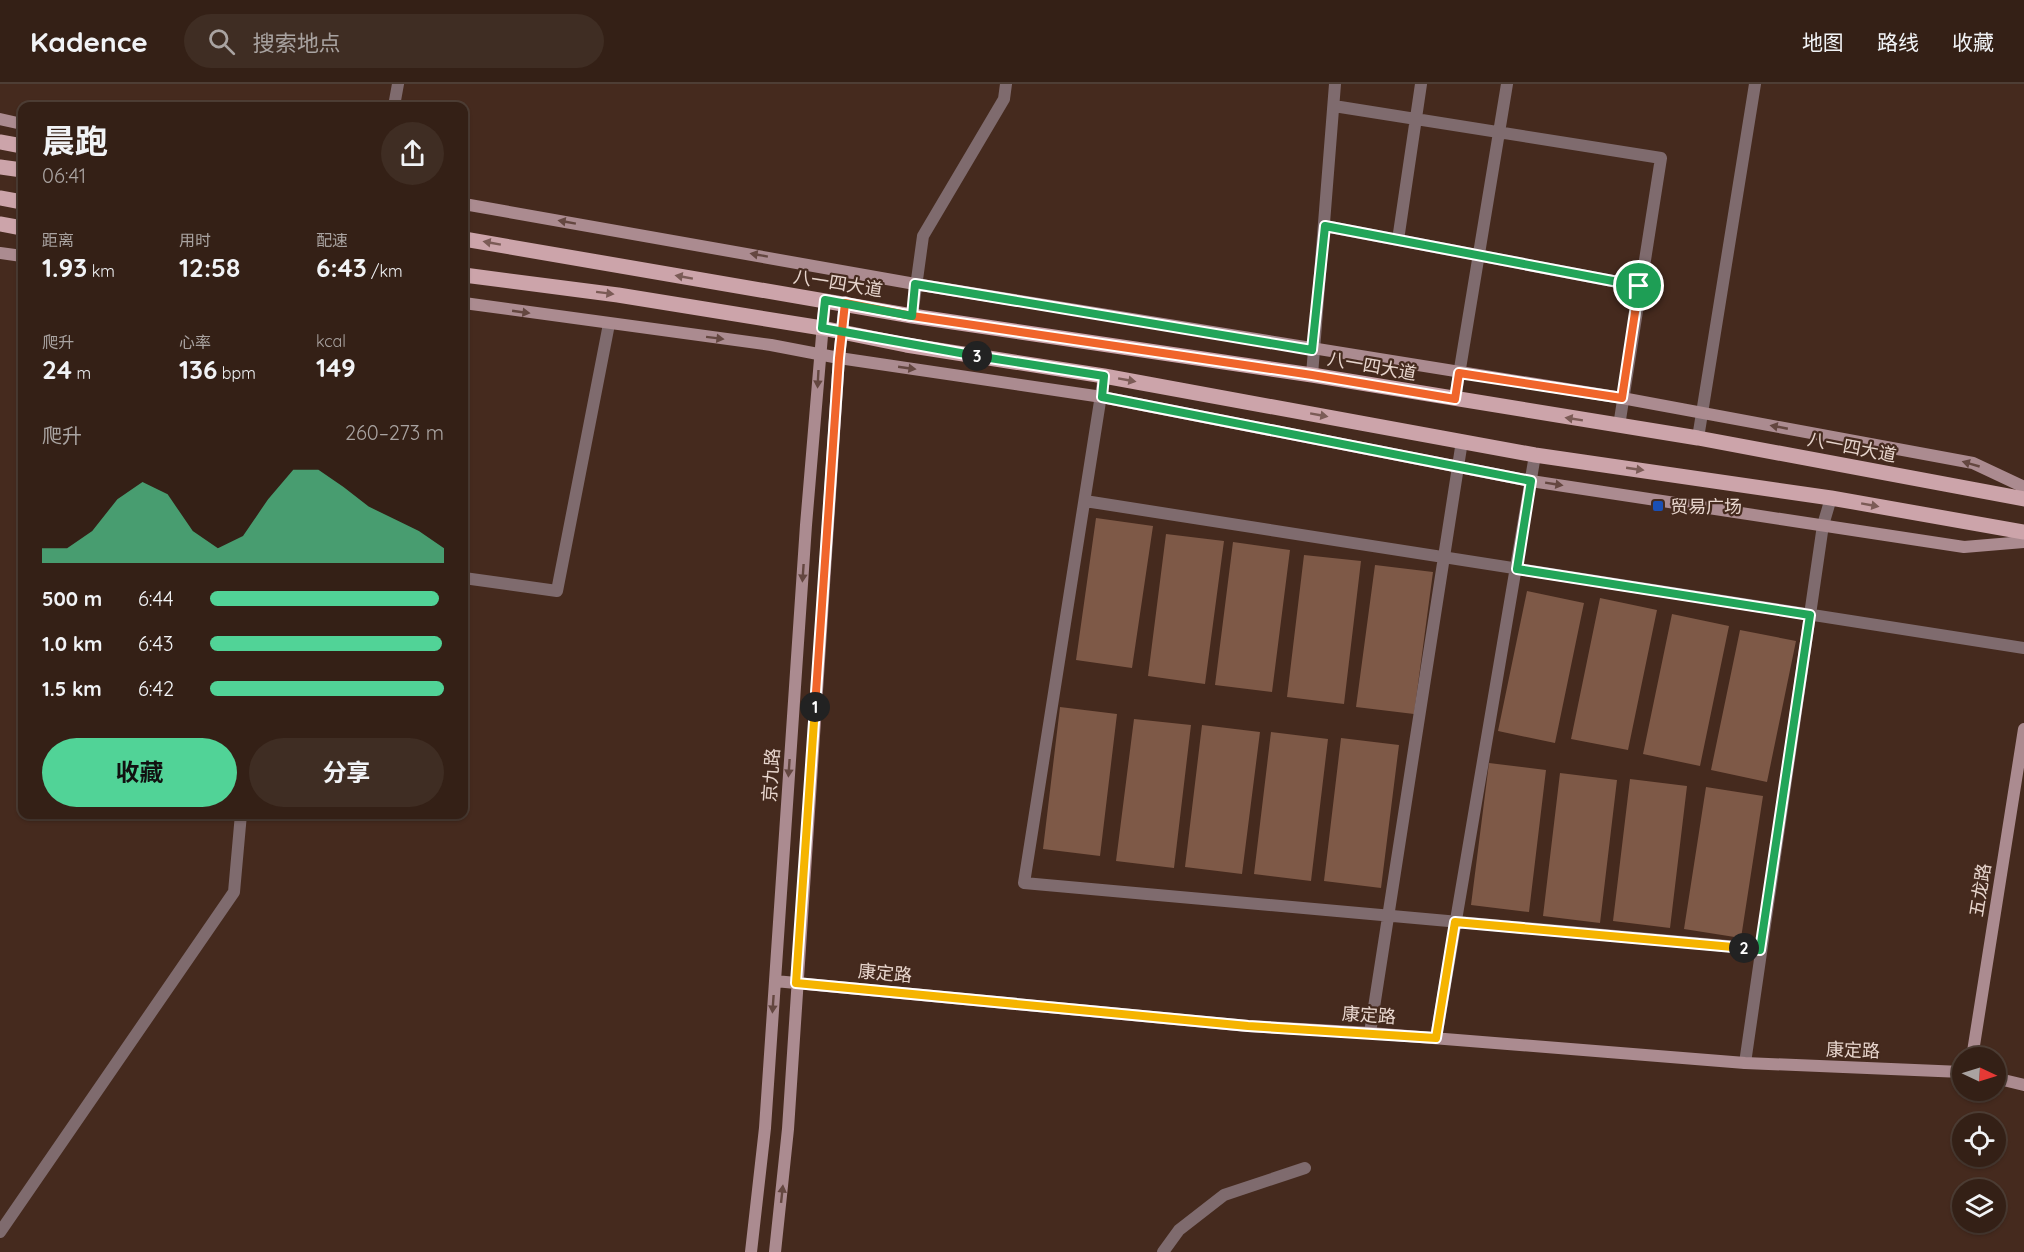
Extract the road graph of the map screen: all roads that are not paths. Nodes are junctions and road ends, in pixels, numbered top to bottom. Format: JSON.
{"nodes":[{"id":1,"x":398,"y":84,"type":"edge"},
{"id":2,"x":1006,"y":84,"type":"edge"},
{"id":3,"x":1335,"y":84,"type":"edge"},
{"id":4,"x":1422,"y":84,"type":"edge"},
{"id":5,"x":1507,"y":84,"type":"edge"},
{"id":6,"x":1755,"y":84,"type":"edge"},
{"id":7,"x":395,"y":102,"type":"edge"},
{"id":8,"x":1334,"y":106,"type":"junction"},
{"id":9,"x":0,"y":119,"type":"edge"},
{"id":10,"x":1416,"y":119,"type":"junction"},
{"id":11,"x":18,"y":123,"type":"edge"},
{"id":12,"x":1499,"y":132,"type":"junction"},
{"id":13,"x":0,"y":142,"type":"edge"},
{"id":14,"x":18,"y":145,"type":"edge"},
{"id":15,"x":0,"y":167,"type":"edge"},
{"id":16,"x":18,"y":170,"type":"edge"},
{"id":17,"x":0,"y":198,"type":"edge"},
{"id":18,"x":18,"y":201,"type":"edge"},
{"id":19,"x":468,"y":205,"type":"edge"},
{"id":20,"x":0,"y":224,"type":"edge"},
{"id":21,"x":1325,"y":226,"type":"junction"},
{"id":22,"x":18,"y":227,"type":"edge"},
{"id":23,"x":468,"y":239,"type":"edge"},
{"id":24,"x":1398,"y":240,"type":"junction"},
{"id":25,"x":0,"y":253,"type":"edge"},
{"id":26,"x":18,"y":255,"type":"edge"},
{"id":27,"x":1479,"y":255,"type":"junction"},
{"id":28,"x":468,"y":276,"type":"edge"},
{"id":29,"x":915,"y":284,"type":"junction"},
{"id":30,"x":1639,"y":286,"type":"junction"},
{"id":31,"x":825,"y":300,"type":"junction"},
{"id":32,"x":845,"y":303,"type":"junction"},
{"id":33,"x":468,"y":304,"type":"edge"},
{"id":34,"x":912,"y":316,"type":"junction"},
{"id":35,"x":609,"y":324,"type":"junction"},
{"id":36,"x":822,"y":328,"type":"junction"},
{"id":37,"x":842,"y":332,"type":"junction"},
{"id":38,"x":1312,"y":350,"type":"junction"},
{"id":39,"x":819,"y":354,"type":"junction"},
{"id":40,"x":839,"y":358,"type":"junction"},
{"id":41,"x":1459,"y":373,"type":"junction"},
{"id":42,"x":1312,"y":375,"type":"junction"},
{"id":43,"x":1104,"y":376,"type":"junction"},
{"id":44,"x":1102,"y":397,"type":"junction"},
{"id":45,"x":1622,"y":398,"type":"junction"},
{"id":46,"x":1455,"y":399,"type":"junction"},
{"id":47,"x":1702,"y":412,"type":"junction"},
{"id":48,"x":1619,"y":426,"type":"junction"},
{"id":49,"x":1698,"y":438,"type":"junction"},
{"id":50,"x":1462,"y":441,"type":"junction"},
{"id":51,"x":1535,"y":455,"type":"junction"},
{"id":52,"x":1458,"y":468,"type":"junction"},
{"id":53,"x":1531,"y":481,"type":"junction"},
{"id":54,"x":2024,"y":487,"type":"edge"},
{"id":55,"x":1831,"y":498,"type":"junction"},
{"id":56,"x":2024,"y":499,"type":"edge"},
{"id":57,"x":1085,"y":501,"type":"junction"},
{"id":58,"x":1823,"y":525,"type":"junction"},
{"id":59,"x":2024,"y":532,"type":"edge"},
{"id":60,"x":2024,"y":542,"type":"edge"},
{"id":61,"x":1444,"y":557,"type":"junction"},
{"id":62,"x":1517,"y":569,"type":"junction"},
{"id":63,"x":468,"y":579,"type":"edge"},
{"id":64,"x":1810,"y":615,"type":"junction"},
{"id":65,"x":2024,"y":648,"type":"edge"},
{"id":66,"x":2024,"y":729,"type":"edge"},
{"id":67,"x":241,"y":819,"type":"edge"},
{"id":68,"x":1388,"y":916,"type":"junction"},
{"id":69,"x":1455,"y":922,"type":"junction"},
{"id":70,"x":1760,"y":950,"type":"junction"},
{"id":71,"x":775,"y":981,"type":"junction"},
{"id":72,"x":796,"y":983,"type":"junction"},
{"id":73,"x":1370,"y":1033,"type":"junction"},
{"id":74,"x":1436,"y":1038,"type":"junction"},
{"id":75,"x":1974,"y":1047,"type":"edge"},
{"id":76,"x":1745,"y":1063,"type":"junction"},
{"id":77,"x":1952,"y":1072,"type":"edge"},
{"id":78,"x":2006,"y":1081,"type":"edge"},
{"id":79,"x":2024,"y":1085,"type":"edge"},
{"id":80,"x":1305,"y":1168,"type":"dead end"},
{"id":81,"x":0,"y":1232,"type":"edge"},
{"id":82,"x":751,"y":1252,"type":"edge"},
{"id":83,"x":776,"y":1252,"type":"edge"},
{"id":84,"x":1163,"y":1252,"type":"edge"}],
"edges":[{"from":1,"to":7,"type":"street"},
{"from":2,"to":29,"type":"street"},
{"from":3,"to":8,"type":"street"},
{"from":4,"to":10,"type":"street"},
{"from":5,"to":12,"type":"street"},
{"from":6,"to":47,"type":"street"},
{"from":8,"to":10,"type":"street"},
{"from":8,"to":21,"type":"street"},
{"from":9,"to":11,"type":"street"},
{"from":10,"to":12,"type":"street"},
{"from":10,"to":24,"type":"street"},
{"from":12,"to":27,"type":"street"},
{"from":12,"to":30,"type":"street"},
{"from":13,"to":14,"type":"main road"},
{"from":15,"to":16,"type":"main road"},
{"from":17,"to":18,"type":"main road"},
{"from":29,"to":19,"type":"street","one_way":true},
{"from":20,"to":22,"type":"main road"},
{"from":21,"to":24,"type":"street"},
{"from":21,"to":38,"type":"street"},
{"from":31,"to":23,"type":"main road","name":"八一四大道","one_way":true},
{"from":24,"to":27,"type":"street"},
{"from":25,"to":26,"type":"street"},
{"from":27,"to":30,"type":"street"},
{"from":27,"to":41,"type":"street"},
{"from":28,"to":36,"type":"main road","one_way":true},
{"from":29,"to":34,"type":"street"},
{"from":29,"to":38,"type":"street"},
{"from":30,"to":45,"type":"street"},
{"from":31,"to":32,"type":"main road","name":"八一四大道"},
{"from":31,"to":36,"type":"street","name":"京九路"},
{"from":32,"to":34,"type":"main road","name":"八一四大道"},
{"from":32,"to":37,"type":"street"},
{"from":33,"to":35,"type":"street","one_way":true},
{"from":34,"to":42,"type":"main road","name":"八一四大道"},
{"from":35,"to":39,"type":"street","one_way":true},
{"from":35,"to":63,"type":"street"},
{"from":36,"to":37,"type":"main road"},
{"from":36,"to":39,"type":"street","name":"京九路"},
{"from":37,"to":40,"type":"street"},
{"from":37,"to":43,"type":"main road"},
{"from":38,"to":41,"type":"street"},
{"from":38,"to":42,"type":"street"},
{"from":39,"to":40,"type":"street"},
{"from":39,"to":71,"type":"street","name":"京九路","one_way":true},
{"from":40,"to":44,"type":"street","one_way":true},
{"from":40,"to":72,"type":"street"},
{"from":41,"to":45,"type":"street"},
{"from":41,"to":46,"type":"street"},
{"from":42,"to":46,"type":"main road","name":"八一四大道"},
{"from":43,"to":44,"type":"street"},
{"from":43,"to":50,"type":"main road","one_way":true},
{"from":44,"to":52,"type":"street"},
{"from":44,"to":57,"type":"street"},
{"from":45,"to":47,"type":"street"},
{"from":45,"to":48,"type":"street"},
{"from":48,"to":46,"type":"main road","name":"八一四大道","one_way":true},
{"from":47,"to":49,"type":"street"},
{"from":54,"to":47,"type":"street","one_way":true},
{"from":48,"to":49,"type":"main road","name":"八一四大道"},
{"from":49,"to":56,"type":"main road","name":"八一四大道"},
{"from":50,"to":51,"type":"main road"},
{"from":50,"to":52,"type":"street"},
{"from":51,"to":53,"type":"street"},
{"from":51,"to":55,"type":"main road","one_way":true},
{"from":52,"to":53,"type":"street"},
{"from":52,"to":61,"type":"street"},
{"from":53,"to":58,"type":"street","one_way":true},
{"from":53,"to":62,"type":"street"},
{"from":55,"to":58,"type":"street"},
{"from":55,"to":59,"type":"main road","one_way":true},
{"from":57,"to":61,"type":"street"},
{"from":57,"to":68,"type":"street"},
{"from":58,"to":60,"type":"street"},
{"from":58,"to":64,"type":"street"},
{"from":61,"to":62,"type":"street"},
{"from":61,"to":68,"type":"street"},
{"from":62,"to":64,"type":"street"},
{"from":62,"to":69,"type":"street"},
{"from":64,"to":65,"type":"street"},
{"from":64,"to":70,"type":"street"},
{"from":66,"to":75,"type":"street","name":"五龙路"},
{"from":67,"to":81,"type":"street"},
{"from":68,"to":69,"type":"street"},
{"from":68,"to":73,"type":"street"},
{"from":69,"to":70,"type":"street"},
{"from":69,"to":74,"type":"street"},
{"from":70,"to":76,"type":"street"},
{"from":71,"to":72,"type":"street","name":"康定路"},
{"from":71,"to":82,"type":"street","name":"京九路","one_way":true},
{"from":72,"to":73,"type":"street","name":"康定路"},
{"from":83,"to":72,"type":"street","one_way":true},
{"from":73,"to":74,"type":"street","name":"康定路"},
{"from":74,"to":76,"type":"street","name":"康定路"},
{"from":76,"to":77,"type":"street","name":"康定路"},
{"from":78,"to":79,"type":"street"},
{"from":80,"to":84,"type":"street"}]}
